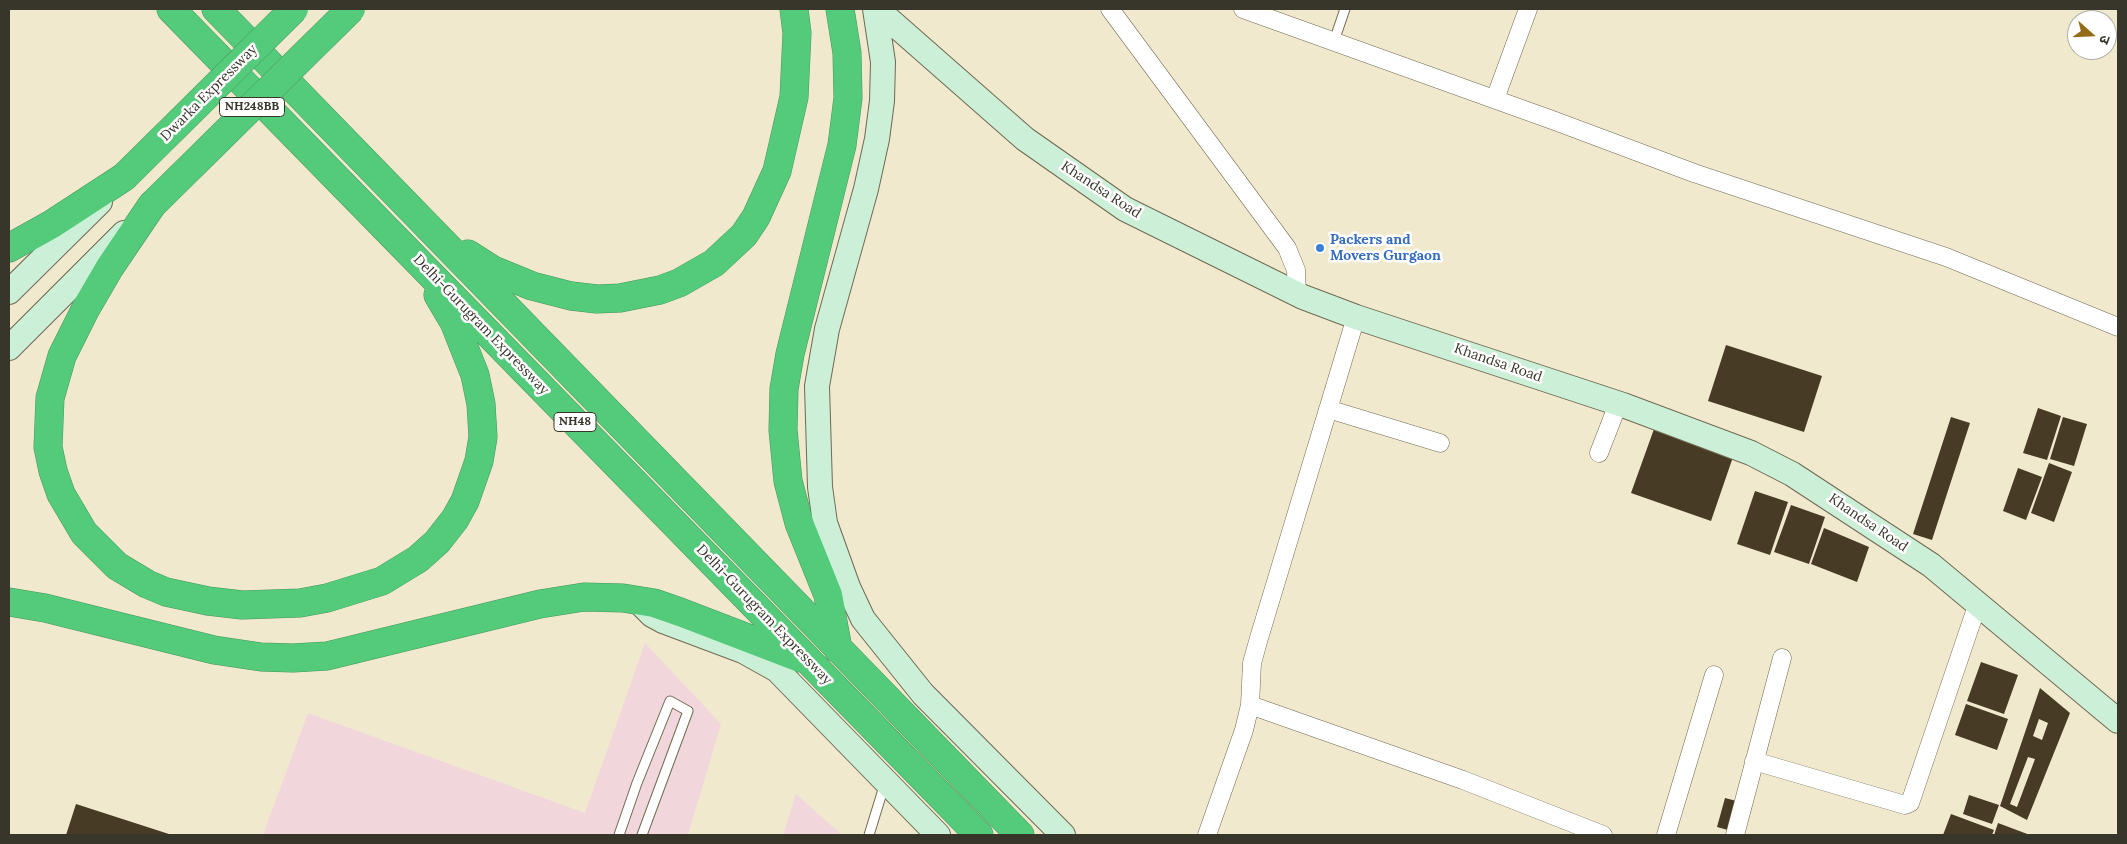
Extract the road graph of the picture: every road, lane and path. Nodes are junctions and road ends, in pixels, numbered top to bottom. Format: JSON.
{"nodes":[{"id":1,"x":171,"y":9,"type":"edge"},
{"id":2,"x":216,"y":9,"type":"edge"},
{"id":3,"x":294,"y":9,"type":"edge"},
{"id":4,"x":351,"y":9,"type":"edge"},
{"id":5,"x":794,"y":9,"type":"edge"},
{"id":6,"x":840,"y":9,"type":"edge"},
{"id":7,"x":876,"y":9,"type":"edge"},
{"id":8,"x":1110,"y":9,"type":"edge"},
{"id":9,"x":1243,"y":9,"type":"edge"},
{"id":10,"x":1345,"y":9,"type":"edge"},
{"id":11,"x":1528,"y":9,"type":"edge"},
{"id":12,"x":1334,"y":41,"type":"junction"},
{"id":13,"x":1495,"y":99,"type":"junction"},
{"id":14,"x":124,"y":177,"type":"junction"},
{"id":15,"x":152,"y":205,"type":"junction"},
{"id":16,"x":437,"y":235,"type":"junction"},
{"id":17,"x":9,"y":248,"type":"edge"},
{"id":18,"x":415,"y":258,"type":"junction"},
{"id":19,"x":9,"y":292,"type":"edge"},
{"id":20,"x":1297,"y":294,"type":"junction"},
{"id":21,"x":1356,"y":317,"type":"junction"},
{"id":22,"x":2118,"y":327,"type":"edge"},
{"id":23,"x":9,"y":348,"type":"edge"},
{"id":24,"x":1618,"y":404,"type":"junction"},
{"id":25,"x":1328,"y":408,"type":"junction"},
{"id":26,"x":1440,"y":443,"type":"dead end"},
{"id":27,"x":1599,"y":453,"type":"dead end"},
{"id":28,"x":638,"y":601,"type":"junction"},
{"id":29,"x":9,"y":602,"type":"edge"},
{"id":30,"x":1978,"y":603,"type":"junction"},
{"id":31,"x":838,"y":649,"type":"junction"},
{"id":32,"x":1782,"y":658,"type":"dead end"},
{"id":33,"x":809,"y":661,"type":"junction"},
{"id":34,"x":1714,"y":675,"type":"dead end"},
{"id":35,"x":1250,"y":705,"type":"junction"},
{"id":36,"x":2118,"y":721,"type":"edge"},
{"id":37,"x":1754,"y":761,"type":"junction"},
{"id":38,"x":885,"y":781,"type":"junction"},
{"id":39,"x":619,"y":835,"type":"edge"},
{"id":40,"x":642,"y":835,"type":"edge"},
{"id":41,"x":869,"y":835,"type":"edge"},
{"id":42,"x":938,"y":835,"type":"edge"},
{"id":43,"x":979,"y":835,"type":"edge"},
{"id":44,"x":1020,"y":835,"type":"edge"},
{"id":45,"x":1063,"y":835,"type":"edge"},
{"id":46,"x":1207,"y":835,"type":"edge"},
{"id":47,"x":1603,"y":835,"type":"edge"},
{"id":48,"x":1666,"y":835,"type":"edge"},
{"id":49,"x":1735,"y":835,"type":"edge"}],
"edges":[{"from":1,"to":18,"type":"highway","name":"Delhi-Gurugram Expressway","number":"NH48"},
{"from":2,"to":16,"type":"highway","number":"NH48"},
{"from":3,"to":14,"type":"highway","name":"Dwarka Expressway","number":"NH248BB","bridge":true},
{"from":4,"to":15,"type":"highway","number":"NH248BB","bridge":true},
{"from":5,"to":16,"type":"highway"},
{"from":6,"to":31,"type":"highway"},
{"from":7,"to":20,"type":"main road","name":"Khandsa Road"},
{"from":7,"to":45,"type":"main road"},
{"from":8,"to":20,"type":"street"},
{"from":9,"to":12,"type":"street"},
{"from":10,"to":12,"type":"lane"},
{"from":11,"to":13,"type":"street"},
{"from":12,"to":13,"type":"street"},
{"from":13,"to":22,"type":"street"},
{"from":14,"to":17,"type":"highway","name":"Dwarka Expressway"},
{"from":14,"to":19,"type":"main road"},
{"from":15,"to":18,"type":"highway"},
{"from":15,"to":23,"type":"main road"},
{"from":16,"to":31,"type":"highway","number":"NH48"},
{"from":18,"to":33,"type":"highway","name":"Delhi-Gurugram Expressway","number":"NH48"},
{"from":20,"to":21,"type":"main road","name":"Khandsa Road"},
{"from":21,"to":24,"type":"main road","name":"Khandsa Road"},
{"from":21,"to":25,"type":"street"},
{"from":24,"to":27,"type":"street"},
{"from":24,"to":30,"type":"main road","name":"Khandsa Road"},
{"from":25,"to":26,"type":"street"},
{"from":25,"to":35,"type":"street"},
{"from":28,"to":29,"type":"highway"},
{"from":28,"to":33,"type":"highway"},
{"from":28,"to":38,"type":"main road"},
{"from":30,"to":36,"type":"main road","name":"Khandsa Road"},
{"from":30,"to":37,"type":"street"},
{"from":31,"to":44,"type":"highway","number":"NH48"},
{"from":32,"to":37,"type":"street"},
{"from":33,"to":43,"type":"highway","name":"Delhi-Gurugram Expressway","number":"NH48"},
{"from":34,"to":48,"type":"street"},
{"from":35,"to":46,"type":"street"},
{"from":35,"to":47,"type":"street"},
{"from":37,"to":49,"type":"street"},
{"from":38,"to":41,"type":"lane"},
{"from":38,"to":42,"type":"main road"},
{"from":39,"to":40,"type":"lane"}]}
